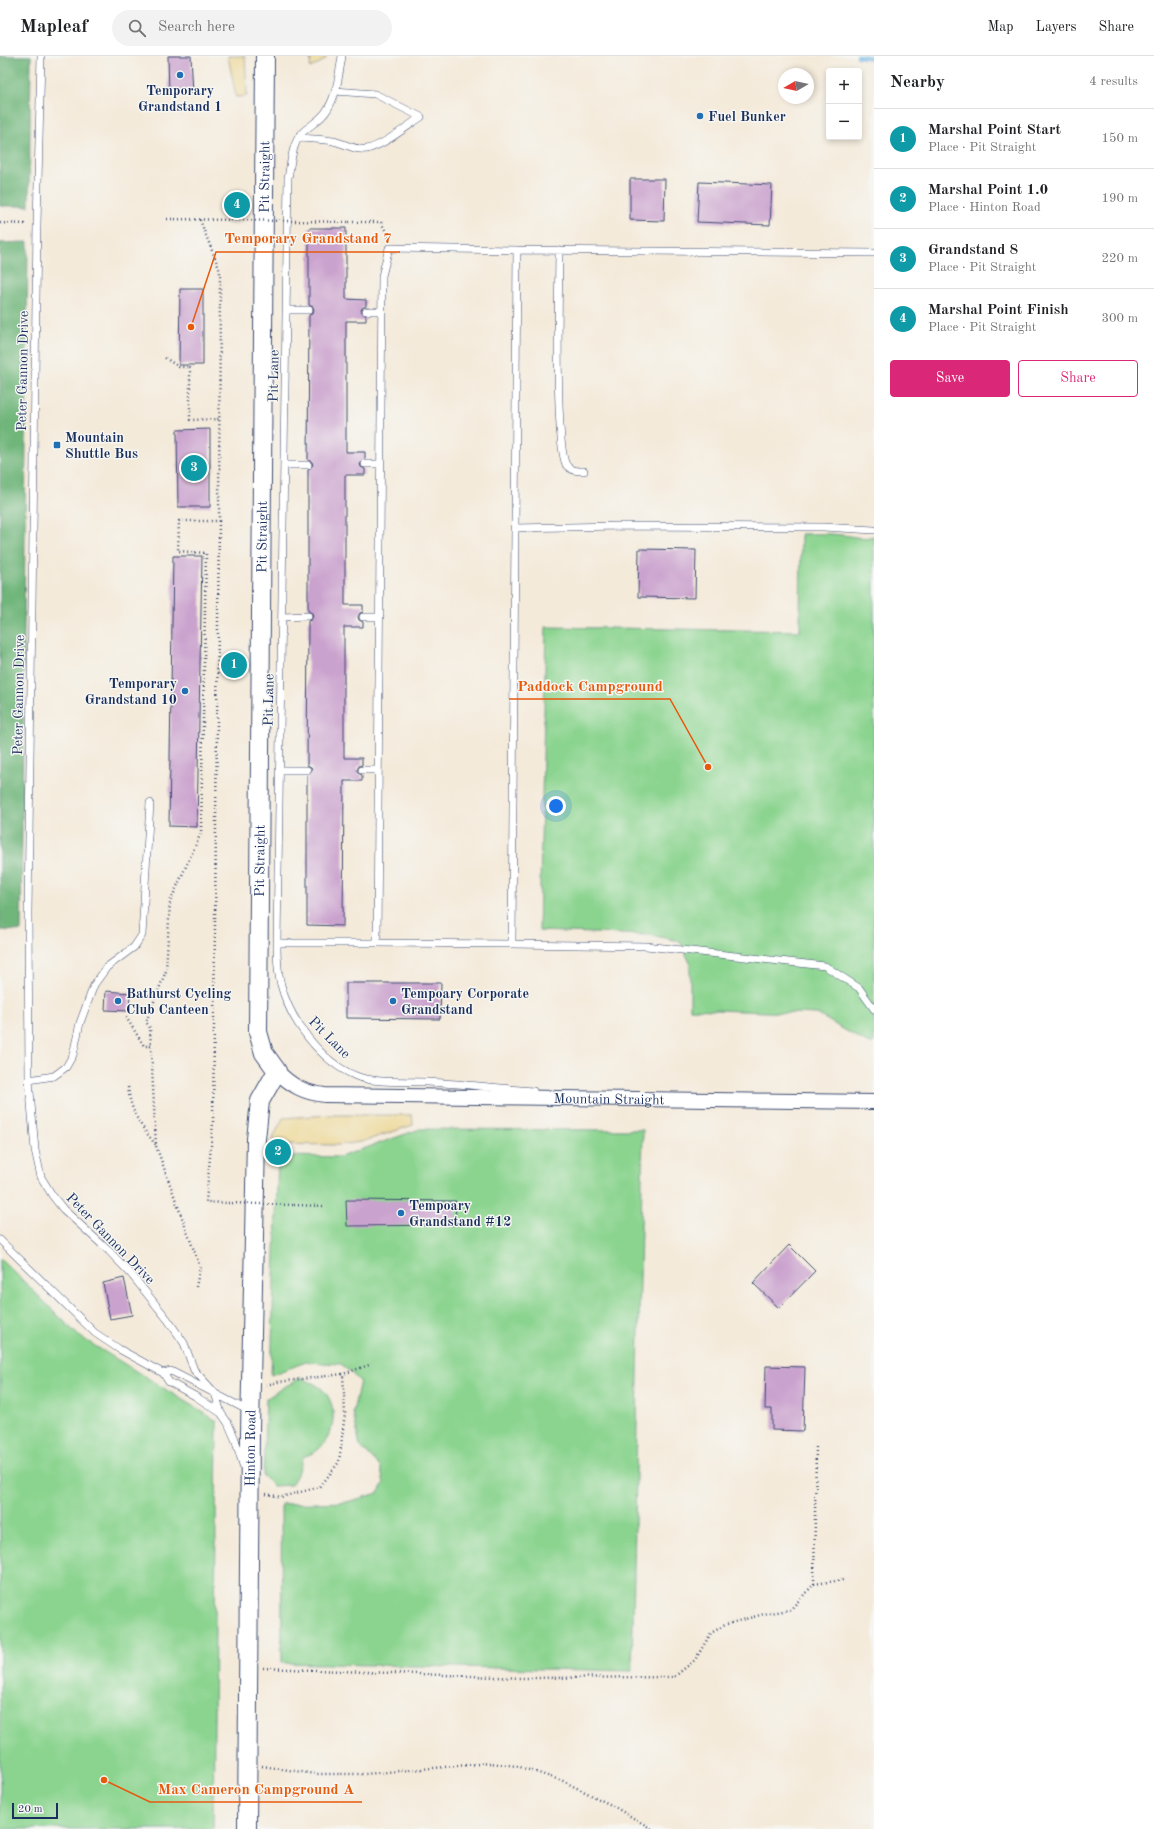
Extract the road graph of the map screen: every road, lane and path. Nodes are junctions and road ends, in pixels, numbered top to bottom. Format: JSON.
{"nodes":[{"id":1,"x":41,"y":56,"type":"edge"},
{"id":2,"x":265,"y":56,"type":"edge"},
{"id":3,"x":342,"y":56,"type":"edge"},
{"id":4,"x":335,"y":91,"type":"junction"},
{"id":5,"x":299,"y":138,"type":"junction"},
{"id":6,"x":167,"y":219,"type":"dead end"},
{"id":7,"x":200,"y":220,"type":"junction"},
{"id":8,"x":0,"y":223,"type":"edge"},
{"id":9,"x":36,"y":224,"type":"junction"},
{"id":10,"x":389,"y":248,"type":"junction"},
{"id":11,"x":517,"y":250,"type":"junction"},
{"id":12,"x":559,"y":250,"type":"junction"},
{"id":13,"x":874,"y":253,"type":"edge"},
{"id":14,"x":287,"y":310,"type":"junction"},
{"id":15,"x":309,"y":310,"type":"dead end"},
{"id":16,"x":382,"y":310,"type":"junction"},
{"id":17,"x":366,"y":311,"type":"dead end"},
{"id":18,"x":165,"y":358,"type":"dead end"},
{"id":19,"x":219,"y":419,"type":"junction"},
{"id":20,"x":365,"y":464,"type":"dead end"},
{"id":21,"x":380,"y":464,"type":"junction"},
{"id":22,"x":285,"y":465,"type":"junction"},
{"id":23,"x":308,"y":465,"type":"dead end"},
{"id":24,"x":584,"y":471,"type":"dead end"},
{"id":25,"x":219,"y":521,"type":"junction"},
{"id":26,"x":514,"y":528,"type":"junction"},
{"id":27,"x":874,"y":530,"type":"edge"},
{"id":28,"x":308,"y":616,"type":"dead end"},
{"id":29,"x":380,"y":616,"type":"junction"},
{"id":30,"x":282,"y":617,"type":"junction"},
{"id":31,"x":363,"y":617,"type":"dead end"},
{"id":32,"x":280,"y":770,"type":"junction"},
{"id":33,"x":307,"y":770,"type":"dead end"},
{"id":34,"x":362,"y":770,"type":"dead end"},
{"id":35,"x":378,"y":770,"type":"junction"},
{"id":36,"x":150,"y":803,"type":"dead end"},
{"id":37,"x":277,"y":943,"type":"junction"},
{"id":38,"x":377,"y":943,"type":"junction"},
{"id":39,"x":512,"y":944,"type":"junction"},
{"id":40,"x":874,"y":1009,"type":"edge"},
{"id":41,"x":126,"y":1017,"type":"dead end"},
{"id":42,"x":151,"y":1046,"type":"junction"},
{"id":43,"x":277,"y":1071,"type":"junction"},
{"id":44,"x":30,"y":1080,"type":"junction"},
{"id":45,"x":128,"y":1087,"type":"dead end"},
{"id":46,"x":608,"y":1098,"type":"junction"},
{"id":47,"x":874,"y":1102,"type":"edge"},
{"id":48,"x":156,"y":1146,"type":"junction"},
{"id":49,"x":324,"y":1206,"type":"dead end"},
{"id":50,"x":0,"y":1240,"type":"edge"},
{"id":51,"x":196,"y":1287,"type":"dead end"},
{"id":52,"x":369,"y":1365,"type":"dead end"},
{"id":53,"x":163,"y":1373,"type":"junction"},
{"id":54,"x":343,"y":1374,"type":"junction"},
{"id":55,"x":251,"y":1390,"type":"junction"},
{"id":56,"x":215,"y":1393,"type":"junction"},
{"id":57,"x":250,"y":1412,"type":"junction"},
{"id":58,"x":221,"y":1413,"type":"junction"},
{"id":59,"x":816,"y":1445,"type":"dead end"},
{"id":60,"x":250,"y":1491,"type":"junction"},
{"id":61,"x":843,"y":1580,"type":"dead end"},
{"id":62,"x":814,"y":1584,"type":"junction"},
{"id":63,"x":248,"y":1667,"type":"junction"},
{"id":64,"x":248,"y":1764,"type":"junction"},
{"id":65,"x":248,"y":1829,"type":"edge"},
{"id":66,"x":652,"y":1829,"type":"edge"}],
"edges":[{"from":1,"to":9,"type":"lane","name":"Peter Gannon Drive"},
{"from":2,"to":43,"type":"street","name":"Pit Straight"},
{"from":3,"to":4,"type":"lane","name":"Pit Lane"},
{"from":4,"to":5,"type":"lane","name":"Pit Lane"},
{"from":4,"to":5,"type":"lane"},
{"from":5,"to":14,"type":"lane","name":"Pit Lane"},
{"from":6,"to":7,"type":"path"},
{"from":7,"to":10,"type":"path","bridge":true},
{"from":7,"to":19,"type":"path"},
{"from":8,"to":9,"type":"path"},
{"from":9,"to":44,"type":"lane","name":"Peter Gannon Drive"},
{"from":10,"to":11,"type":"lane"},
{"from":10,"to":16,"type":"lane"},
{"from":11,"to":12,"type":"lane"},
{"from":11,"to":26,"type":"lane"},
{"from":12,"to":13,"type":"lane"},
{"from":12,"to":24,"type":"lane"},
{"from":14,"to":15,"type":"lane"},
{"from":14,"to":22,"type":"lane","name":"Pit Lane"},
{"from":16,"to":17,"type":"lane"},
{"from":16,"to":21,"type":"lane"},
{"from":18,"to":19,"type":"path"},
{"from":19,"to":25,"type":"path"},
{"from":20,"to":21,"type":"lane"},
{"from":21,"to":29,"type":"lane"},
{"from":22,"to":23,"type":"lane"},
{"from":22,"to":30,"type":"lane","name":"Pit Lane"},
{"from":25,"to":42,"type":"path"},
{"from":25,"to":49,"type":"path","bridge":true},
{"from":26,"to":27,"type":"lane"},
{"from":26,"to":39,"type":"lane"},
{"from":28,"to":30,"type":"lane"},
{"from":29,"to":31,"type":"lane"},
{"from":29,"to":35,"type":"lane"},
{"from":30,"to":32,"type":"lane","name":"Pit Lane"},
{"from":32,"to":33,"type":"lane"},
{"from":32,"to":37,"type":"lane","name":"Pit Lane"},
{"from":34,"to":35,"type":"lane"},
{"from":35,"to":38,"type":"lane"},
{"from":36,"to":44,"type":"lane"},
{"from":37,"to":38,"type":"lane"},
{"from":37,"to":46,"type":"lane","name":"Pit Lane"},
{"from":38,"to":39,"type":"lane"},
{"from":39,"to":40,"type":"lane"},
{"from":41,"to":42,"type":"path"},
{"from":42,"to":48,"type":"path"},
{"from":43,"to":46,"type":"street","name":"Mountain Straight"},
{"from":43,"to":55,"type":"street","name":"Hinton Road"},
{"from":44,"to":56,"type":"lane","name":"Peter Gannon Drive"},
{"from":45,"to":48,"type":"path"},
{"from":46,"to":47,"type":"street","name":"Mountain Straight"},
{"from":48,"to":51,"type":"path"},
{"from":50,"to":53,"type":"lane"},
{"from":52,"to":54,"type":"path"},
{"from":53,"to":56,"type":"lane"},
{"from":53,"to":58,"type":"lane"},
{"from":54,"to":55,"type":"path"},
{"from":54,"to":60,"type":"path"},
{"from":55,"to":57,"type":"street","name":"Hinton Road"},
{"from":56,"to":57,"type":"lane"},
{"from":56,"to":58,"type":"lane","name":"Peter Gannon Drive"},
{"from":57,"to":60,"type":"street","name":"Hinton Road"},
{"from":58,"to":60,"type":"lane"},
{"from":59,"to":62,"type":"path"},
{"from":60,"to":63,"type":"street","name":"Hinton Road"},
{"from":61,"to":62,"type":"path"},
{"from":62,"to":63,"type":"path"},
{"from":63,"to":64,"type":"street","name":"Hinton Road"},
{"from":64,"to":65,"type":"street","name":"Hinton Road"},
{"from":64,"to":66,"type":"path"}]}
